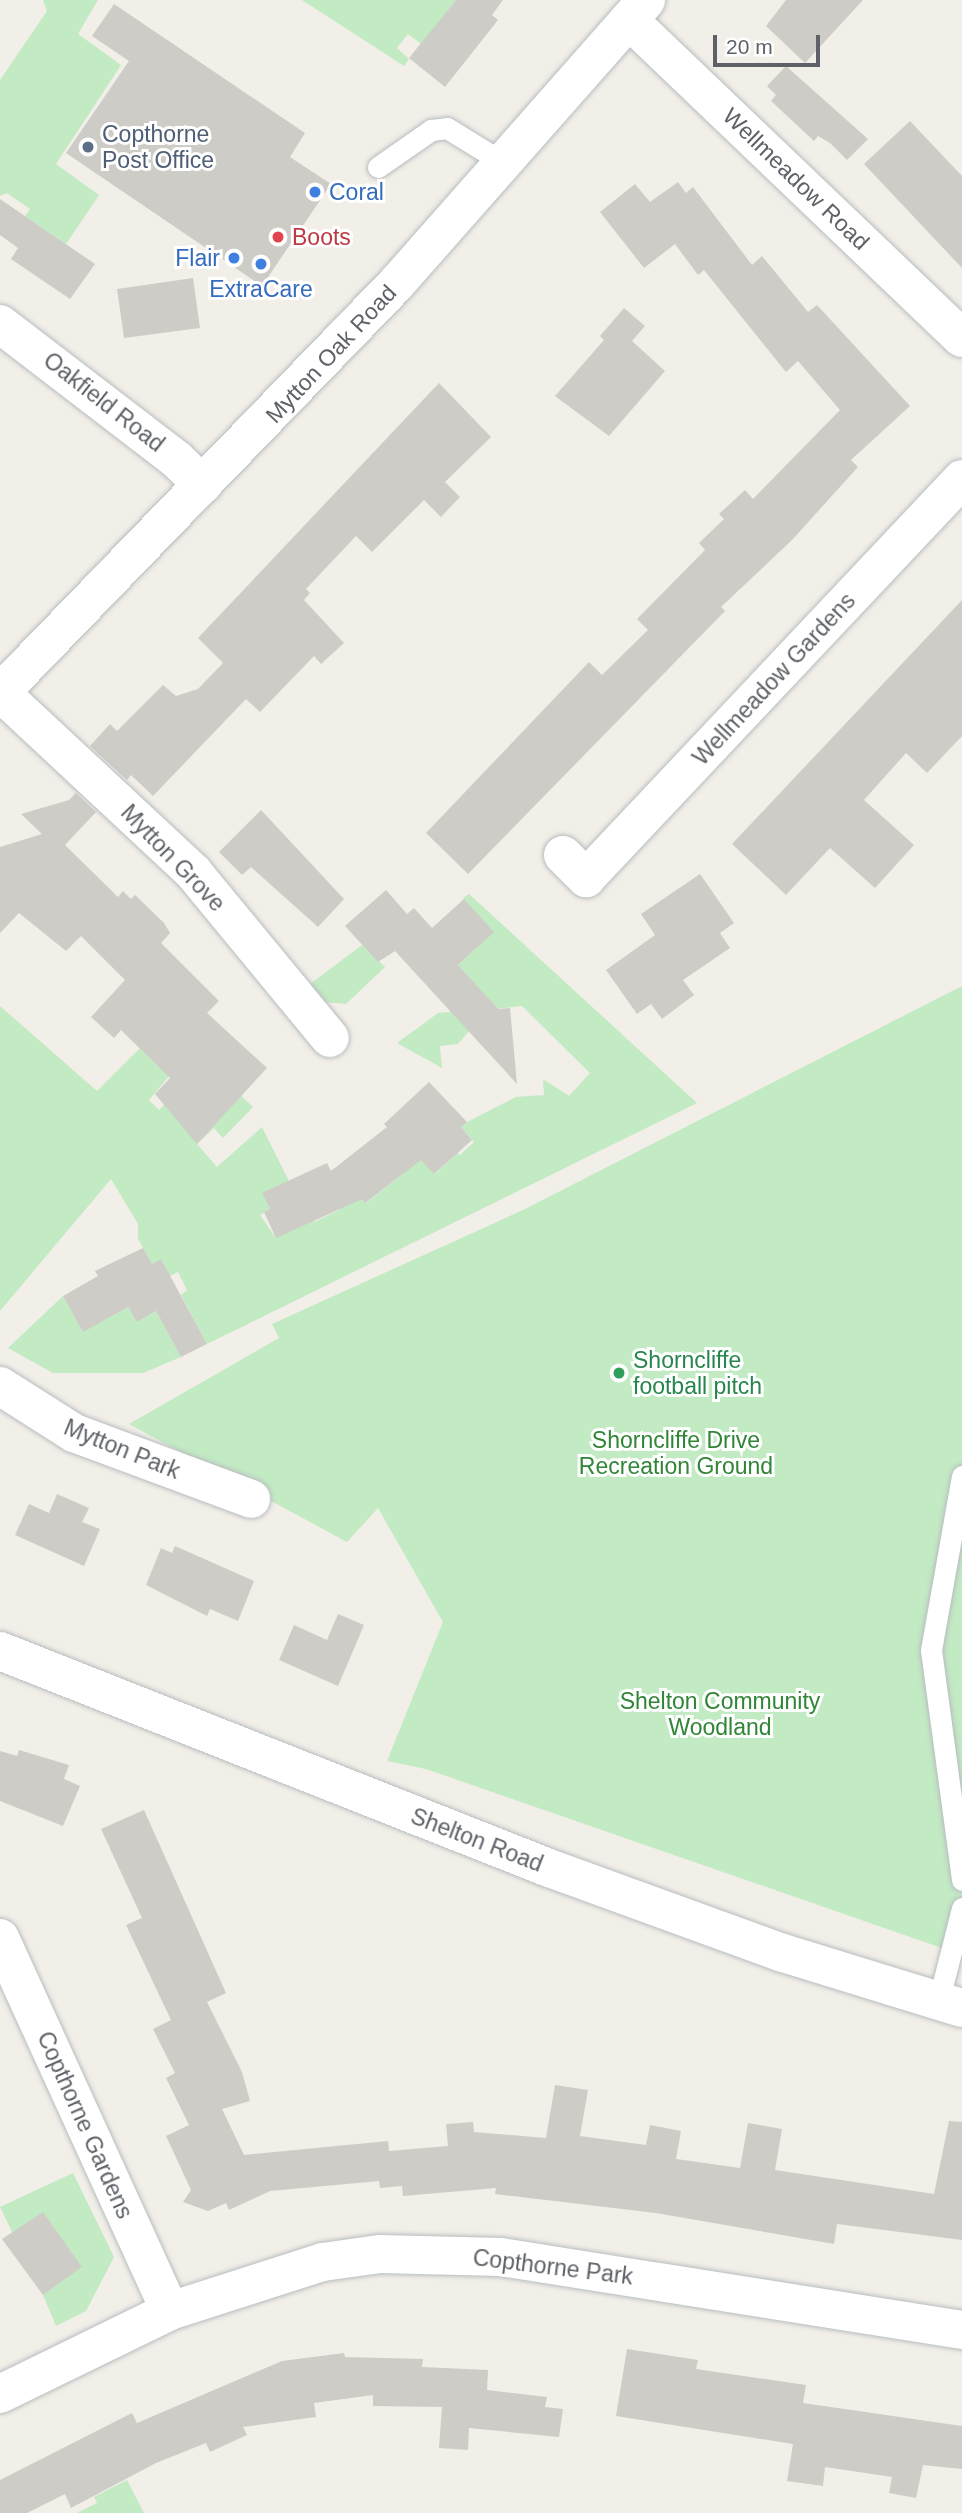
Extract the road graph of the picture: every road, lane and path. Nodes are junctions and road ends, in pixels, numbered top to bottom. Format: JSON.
{"nodes":[{"id":1,"x":637,"y":10,"type":"edge"},
{"id":2,"x":504,"y":163,"type":"junction"},
{"id":3,"x":379,"y":167,"type":"dead end"},
{"id":4,"x":0,"y":324,"type":"edge"},
{"id":5,"x":962,"y":338,"type":"edge"},
{"id":6,"x":962,"y":479,"type":"edge"},
{"id":7,"x":203,"y":485,"type":"junction"},
{"id":8,"x":0,"y":692,"type":"edge"},
{"id":9,"x":585,"y":877,"type":"dead end"},
{"id":10,"x":330,"y":1038,"type":"dead end"},
{"id":11,"x":0,"y":1386,"type":"edge"},
{"id":12,"x":962,"y":1476,"type":"edge"},
{"id":13,"x":251,"y":1499,"type":"dead end"},
{"id":14,"x":0,"y":1651,"type":"edge"},
{"id":15,"x":962,"y":1880,"type":"edge"},
{"id":16,"x":962,"y":1908,"type":"edge"},
{"id":17,"x":0,"y":1938,"type":"edge"},
{"id":18,"x":950,"y":2006,"type":"edge"},
{"id":19,"x":170,"y":2311,"type":"junction"},
{"id":20,"x":962,"y":2330,"type":"edge"},
{"id":21,"x":0,"y":2394,"type":"edge"}],
"edges":[{"from":1,"to":2,"type":"street","name":"Mytton Oak Road"},
{"from":1,"to":5,"type":"street","name":"Wellmeadow Road"},
{"from":2,"to":3,"type":"lane"},
{"from":2,"to":7,"type":"street","name":"Mytton Oak Road"},
{"from":4,"to":7,"type":"street","name":"Oakfield Road"},
{"from":6,"to":9,"type":"street","name":"Wellmeadow Gardens"},
{"from":7,"to":8,"type":"street","name":"Mytton Oak Road"},
{"from":8,"to":10,"type":"street","name":"Mytton Grove"},
{"from":11,"to":13,"type":"street","name":"Mytton Park"},
{"from":12,"to":15,"type":"lane"},
{"from":14,"to":18,"type":"street","name":"Shelton Road"},
{"from":16,"to":18,"type":"lane"},
{"from":17,"to":19,"type":"street","name":"Copthorne Gardens"},
{"from":19,"to":20,"type":"street","name":"Copthorne Park"},
{"from":19,"to":21,"type":"street","name":"Copthorne Park"}]}
